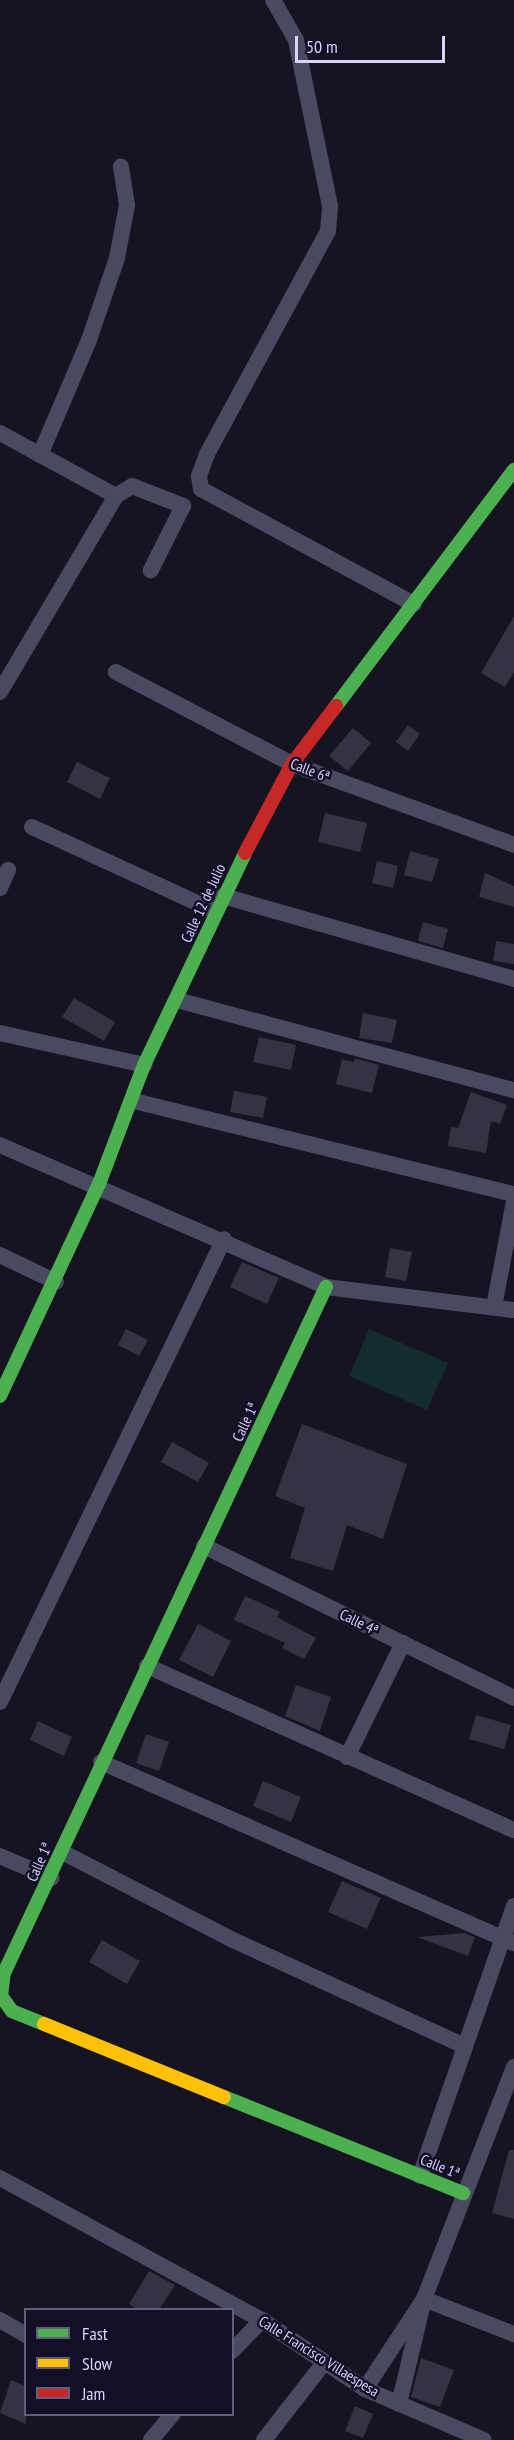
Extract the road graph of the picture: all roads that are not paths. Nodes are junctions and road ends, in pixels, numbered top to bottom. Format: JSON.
{"nodes":[{"id":1,"x":273,"y":0,"type":"edge"},
{"id":2,"x":121,"y":166,"type":"dead end"},
{"id":3,"x":0,"y":433,"type":"edge"},
{"id":4,"x":40,"y":455,"type":"junction"},
{"id":5,"x":512,"y":477,"type":"edge"},
{"id":6,"x":201,"y":489,"type":"junction"},
{"id":7,"x":116,"y":496,"type":"junction"},
{"id":8,"x":183,"y":506,"type":"junction"},
{"id":9,"x":151,"y":570,"type":"dead end"},
{"id":10,"x":414,"y":604,"type":"junction"},
{"id":11,"x":116,"y":672,"type":"dead end"},
{"id":12,"x":0,"y":692,"type":"edge"},
{"id":13,"x":292,"y":764,"type":"junction"},
{"id":14,"x":32,"y":827,"type":"dead end"},
{"id":15,"x":514,"y":844,"type":"edge"},
{"id":16,"x":8,"y":870,"type":"dead end"},
{"id":17,"x":0,"y":888,"type":"edge"},
{"id":18,"x":223,"y":896,"type":"junction"},
{"id":19,"x":215,"y":911,"type":"junction"},
{"id":20,"x":514,"y":979,"type":"edge"},
{"id":21,"x":177,"y":1000,"type":"junction"},
{"id":22,"x":0,"y":1034,"type":"edge"},
{"id":23,"x":144,"y":1065,"type":"junction"},
{"id":24,"x":514,"y":1090,"type":"edge"},
{"id":25,"x":134,"y":1101,"type":"junction"},
{"id":26,"x":0,"y":1145,"type":"edge"},
{"id":27,"x":99,"y":1184,"type":"junction"},
{"id":28,"x":514,"y":1194,"type":"edge"},
{"id":29,"x":514,"y":1201,"type":"edge"},
{"id":30,"x":224,"y":1239,"type":"junction"},
{"id":31,"x":0,"y":1255,"type":"edge"},
{"id":32,"x":56,"y":1282,"type":"junction"},
{"id":33,"x":326,"y":1287,"type":"junction"},
{"id":34,"x":494,"y":1307,"type":"junction"},
{"id":35,"x":514,"y":1310,"type":"edge"},
{"id":36,"x":0,"y":1396,"type":"edge"},
{"id":37,"x":204,"y":1546,"type":"junction"},
{"id":38,"x":404,"y":1643,"type":"junction"},
{"id":39,"x":147,"y":1666,"type":"junction"},
{"id":40,"x":7,"y":1667,"type":"edge"},
{"id":41,"x":514,"y":1698,"type":"edge"},
{"id":42,"x":0,"y":1702,"type":"edge"},
{"id":43,"x":347,"y":1757,"type":"junction"},
{"id":44,"x":101,"y":1762,"type":"junction"},
{"id":45,"x":514,"y":1830,"type":"edge"},
{"id":46,"x":62,"y":1852,"type":"junction"},
{"id":47,"x":0,"y":1856,"type":"edge"},
{"id":48,"x":51,"y":1878,"type":"junction"},
{"id":49,"x":514,"y":1906,"type":"edge"},
{"id":50,"x":509,"y":1940,"type":"edge"},
{"id":51,"x":465,"y":2046,"type":"junction"},
{"id":52,"x":514,"y":2067,"type":"edge"},
{"id":53,"x":420,"y":2176,"type":"junction"},
{"id":54,"x":0,"y":2178,"type":"edge"},
{"id":55,"x":463,"y":2193,"type":"junction"},
{"id":56,"x":424,"y":2299,"type":"junction"},
{"id":57,"x":0,"y":2320,"type":"edge"},
{"id":58,"x":262,"y":2320,"type":"junction"},
{"id":59,"x":24,"y":2334,"type":"edge"},
{"id":60,"x":514,"y":2334,"type":"edge"},
{"id":61,"x":234,"y":2349,"type":"edge"},
{"id":62,"x":324,"y":2363,"type":"junction"},
{"id":63,"x":365,"y":2389,"type":"junction"},
{"id":64,"x":399,"y":2404,"type":"junction"},
{"id":65,"x":169,"y":2416,"type":"edge"},
{"id":66,"x":151,"y":2440,"type":"edge"},
{"id":67,"x":264,"y":2440,"type":"edge"},
{"id":68,"x":484,"y":2440,"type":"edge"}],
"edges":[{"from":1,"to":6,"type":"street"},
{"from":2,"to":4,"type":"street"},
{"from":3,"to":4,"type":"street"},
{"from":4,"to":7,"type":"street"},
{"from":5,"to":10,"type":"street","name":"Calle 12 de Julio"},
{"from":6,"to":8,"type":"street"},
{"from":6,"to":10,"type":"street"},
{"from":7,"to":8,"type":"street"},
{"from":7,"to":12,"type":"street"},
{"from":8,"to":9,"type":"street"},
{"from":10,"to":13,"type":"street","name":"Calle 12 de Julio"},
{"from":11,"to":13,"type":"street","name":"Calle 6ª"},
{"from":13,"to":15,"type":"street","name":"Calle 6ª"},
{"from":13,"to":18,"type":"street","name":"Calle 12 de Julio"},
{"from":14,"to":19,"type":"street"},
{"from":16,"to":17,"type":"street"},
{"from":18,"to":19,"type":"street","name":"Calle 12 de Julio"},
{"from":18,"to":20,"type":"street"},
{"from":19,"to":21,"type":"street","name":"Calle 12 de Julio"},
{"from":21,"to":23,"type":"street","name":"Calle 12 de Julio"},
{"from":21,"to":24,"type":"street"},
{"from":22,"to":23,"type":"street"},
{"from":23,"to":25,"type":"street","name":"Calle 12 de Julio"},
{"from":25,"to":27,"type":"street","name":"Calle 12 de Julio"},
{"from":25,"to":28,"type":"street"},
{"from":26,"to":27,"type":"street"},
{"from":27,"to":30,"type":"street"},
{"from":27,"to":32,"type":"street","name":"Calle 12 de Julio"},
{"from":29,"to":34,"type":"street"},
{"from":30,"to":33,"type":"street"},
{"from":30,"to":40,"type":"street"},
{"from":31,"to":32,"type":"street"},
{"from":32,"to":36,"type":"street","name":"Calle 12 de Julio"},
{"from":33,"to":34,"type":"street"},
{"from":33,"to":37,"type":"street","name":"Calle 1ª"},
{"from":34,"to":35,"type":"street"},
{"from":37,"to":38,"type":"street","name":"Calle 4ª"},
{"from":37,"to":39,"type":"street","name":"Calle 1ª"},
{"from":38,"to":41,"type":"street","name":"Calle 4ª"},
{"from":38,"to":43,"type":"street"},
{"from":39,"to":43,"type":"street"},
{"from":39,"to":44,"type":"street","name":"Calle 1ª"},
{"from":40,"to":42,"type":"street"},
{"from":43,"to":45,"type":"street"},
{"from":44,"to":46,"type":"street","name":"Calle 1ª"},
{"from":44,"to":50,"type":"street"},
{"from":46,"to":48,"type":"street","name":"Calle 1ª"},
{"from":46,"to":51,"type":"street"},
{"from":47,"to":48,"type":"street"},
{"from":48,"to":53,"type":"street","name":"Calle 1ª"},
{"from":49,"to":50,"type":"street"},
{"from":50,"to":51,"type":"street"},
{"from":51,"to":53,"type":"street"},
{"from":52,"to":55,"type":"street"},
{"from":53,"to":55,"type":"street","name":"Calle 1ª"},
{"from":54,"to":58,"type":"street","name":"Calle Francisco Villaespesa"},
{"from":55,"to":56,"type":"street"},
{"from":56,"to":60,"type":"street"},
{"from":56,"to":63,"type":"street"},
{"from":56,"to":64,"type":"street"},
{"from":57,"to":59,"type":"street"},
{"from":58,"to":61,"type":"street"},
{"from":58,"to":62,"type":"street","name":"Calle Francisco Villaespesa"},
{"from":62,"to":63,"type":"street","name":"Calle Francisco Villaespesa"},
{"from":62,"to":67,"type":"street"},
{"from":63,"to":64,"type":"street","name":"Calle Francisco Villaespesa"},
{"from":64,"to":68,"type":"street","name":"Calle Francisco Villaespesa"},
{"from":65,"to":66,"type":"street"}]}
